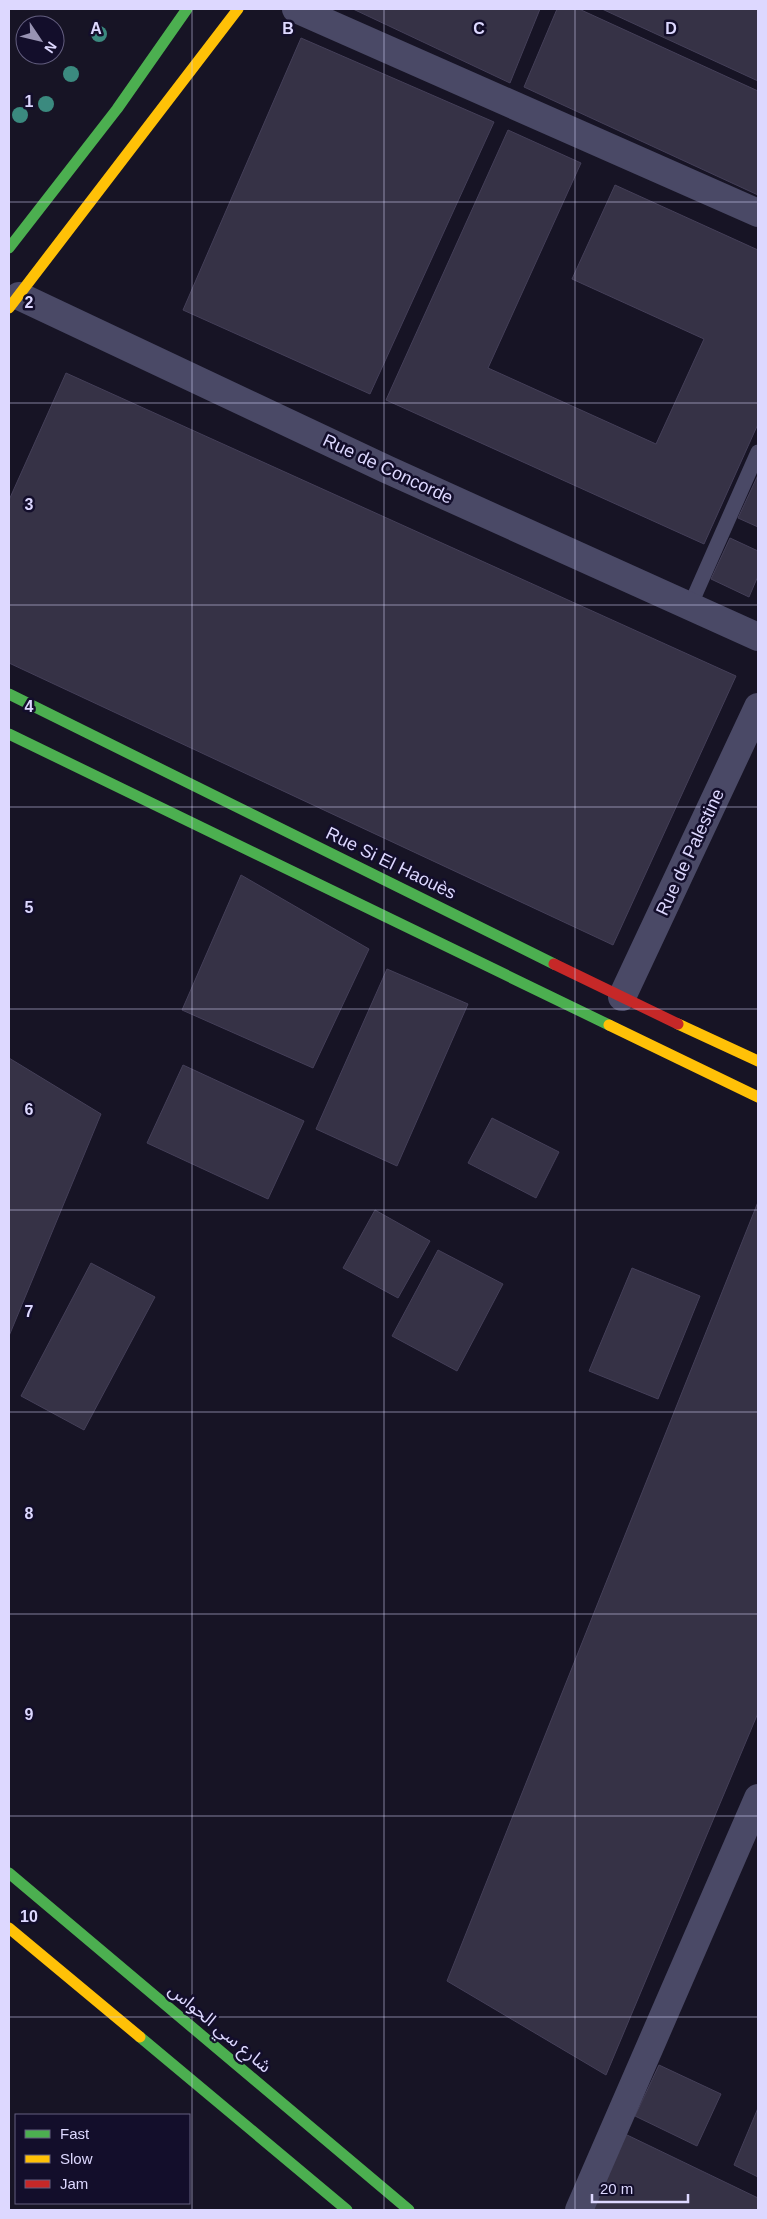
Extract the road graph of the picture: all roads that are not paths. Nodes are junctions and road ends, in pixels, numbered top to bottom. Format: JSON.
{"nodes":[{"id":1,"x":187,"y":9,"type":"edge"},
{"id":2,"x":238,"y":9,"type":"edge"},
{"id":3,"x":296,"y":9,"type":"edge"},
{"id":4,"x":758,"y":213,"type":"edge"},
{"id":5,"x":9,"y":248,"type":"edge"},
{"id":6,"x":14,"y":302,"type":"edge"},
{"id":7,"x":758,"y":452,"type":"edge"},
{"id":8,"x":690,"y":606,"type":"junction"},
{"id":9,"x":758,"y":637,"type":"edge"},
{"id":10,"x":9,"y":694,"type":"edge"},
{"id":11,"x":758,"y":707,"type":"edge"},
{"id":12,"x":9,"y":734,"type":"edge"},
{"id":13,"x":622,"y":997,"type":"junction"},
{"id":14,"x":608,"y":1025,"type":"junction"},
{"id":15,"x":758,"y":1061,"type":"edge"},
{"id":16,"x":758,"y":1096,"type":"edge"},
{"id":17,"x":758,"y":1798,"type":"edge"},
{"id":18,"x":9,"y":1873,"type":"edge"},
{"id":19,"x":9,"y":1928,"type":"edge"},
{"id":20,"x":347,"y":2210,"type":"edge"},
{"id":21,"x":409,"y":2210,"type":"edge"},
{"id":22,"x":579,"y":2210,"type":"edge"}],
"edges":[{"from":1,"to":5,"type":"street"},
{"from":2,"to":6,"type":"street"},
{"from":3,"to":4,"type":"street"},
{"from":6,"to":8,"type":"street","name":"Rue de Concorde"},
{"from":7,"to":8,"type":"lane"},
{"from":8,"to":9,"type":"street","name":"Rue de Concorde"},
{"from":10,"to":13,"type":"street","name":"Rue Si El Haouès"},
{"from":11,"to":13,"type":"street","name":"Rue de Palestine"},
{"from":12,"to":14,"type":"street"},
{"from":13,"to":14,"type":"street"},
{"from":13,"to":15,"type":"street","name":"Rue Si El Haouès"},
{"from":14,"to":16,"type":"street"},
{"from":17,"to":22,"type":"street"},
{"from":18,"to":21,"type":"street","name":"شارع سي الحواس"},
{"from":19,"to":20,"type":"street"}]}
